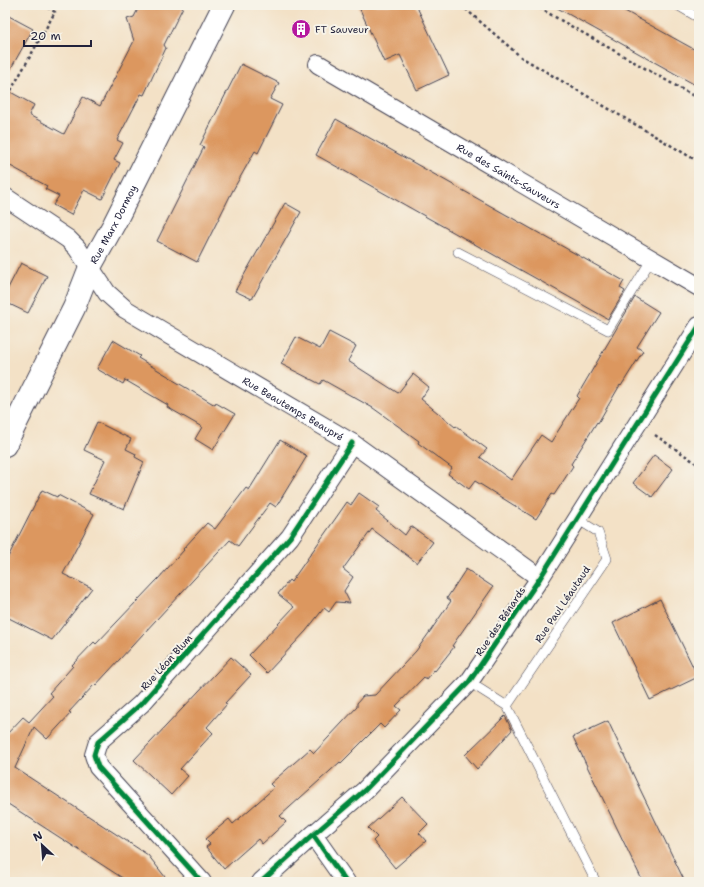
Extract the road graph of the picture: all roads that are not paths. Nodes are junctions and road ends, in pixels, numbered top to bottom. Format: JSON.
{"nodes":[{"id":1,"x":224,"y":5,"type":"edge"},
{"id":2,"x":677,"y":5,"type":"edge"},
{"id":3,"x":699,"y":18,"type":"edge"},
{"id":4,"x":318,"y":64,"type":"dead end"},
{"id":5,"x":5,"y":197,"type":"edge"},
{"id":6,"x":458,"y":252,"type":"dead end"},
{"id":7,"x":651,"y":260,"type":"junction"},
{"id":8,"x":90,"y":267,"type":"junction"},
{"id":9,"x":699,"y":287,"type":"edge"},
{"id":10,"x":699,"y":326,"type":"edge"},
{"id":11,"x":352,"y":443,"type":"junction"},
{"id":12,"x":5,"y":445,"type":"edge"},
{"id":13,"x":577,"y":519,"type":"junction"},
{"id":14,"x":540,"y":578,"type":"junction"},
{"id":15,"x":469,"y":682,"type":"junction"},
{"id":16,"x":507,"y":706,"type":"junction"},
{"id":17,"x":312,"y":835,"type":"junction"},
{"id":18,"x":202,"y":882,"type":"edge"},
{"id":19,"x":261,"y":882,"type":"edge"},
{"id":20,"x":346,"y":882,"type":"edge"},
{"id":21,"x":596,"y":882,"type":"edge"}],
"edges":[{"from":1,"to":8,"type":"main road","name":"Rue Marx Dormoy"},
{"from":2,"to":3,"type":"lane"},
{"from":4,"to":7,"type":"street","name":"Rue des Saints-Sauveurs"},
{"from":5,"to":8,"type":"street","name":"Rue Beautemps Beaupré"},
{"from":6,"to":7,"type":"lane"},
{"from":7,"to":9,"type":"street","name":"Rue des Saints-Sauveurs"},
{"from":8,"to":11,"type":"street","name":"Rue Beautemps Beaupré"},
{"from":8,"to":12,"type":"main road","name":"Rue Marx Dormoy"},
{"from":10,"to":13,"type":"street","name":"Rue des Bénards"},
{"from":11,"to":14,"type":"street","name":"Rue Beautemps Beaupré"},
{"from":11,"to":18,"type":"street","name":"Rue Léon Blum"},
{"from":13,"to":14,"type":"street","name":"Rue des Bénards"},
{"from":13,"to":16,"type":"lane","name":"Rue Paul Léautaud"},
{"from":14,"to":15,"type":"street","name":"Rue des Bénards"},
{"from":15,"to":16,"type":"lane"},
{"from":15,"to":17,"type":"street","name":"Rue des Bénards"},
{"from":16,"to":21,"type":"lane"},
{"from":17,"to":19,"type":"street","name":"Rue des Bénards"},
{"from":17,"to":20,"type":"street"}]}
